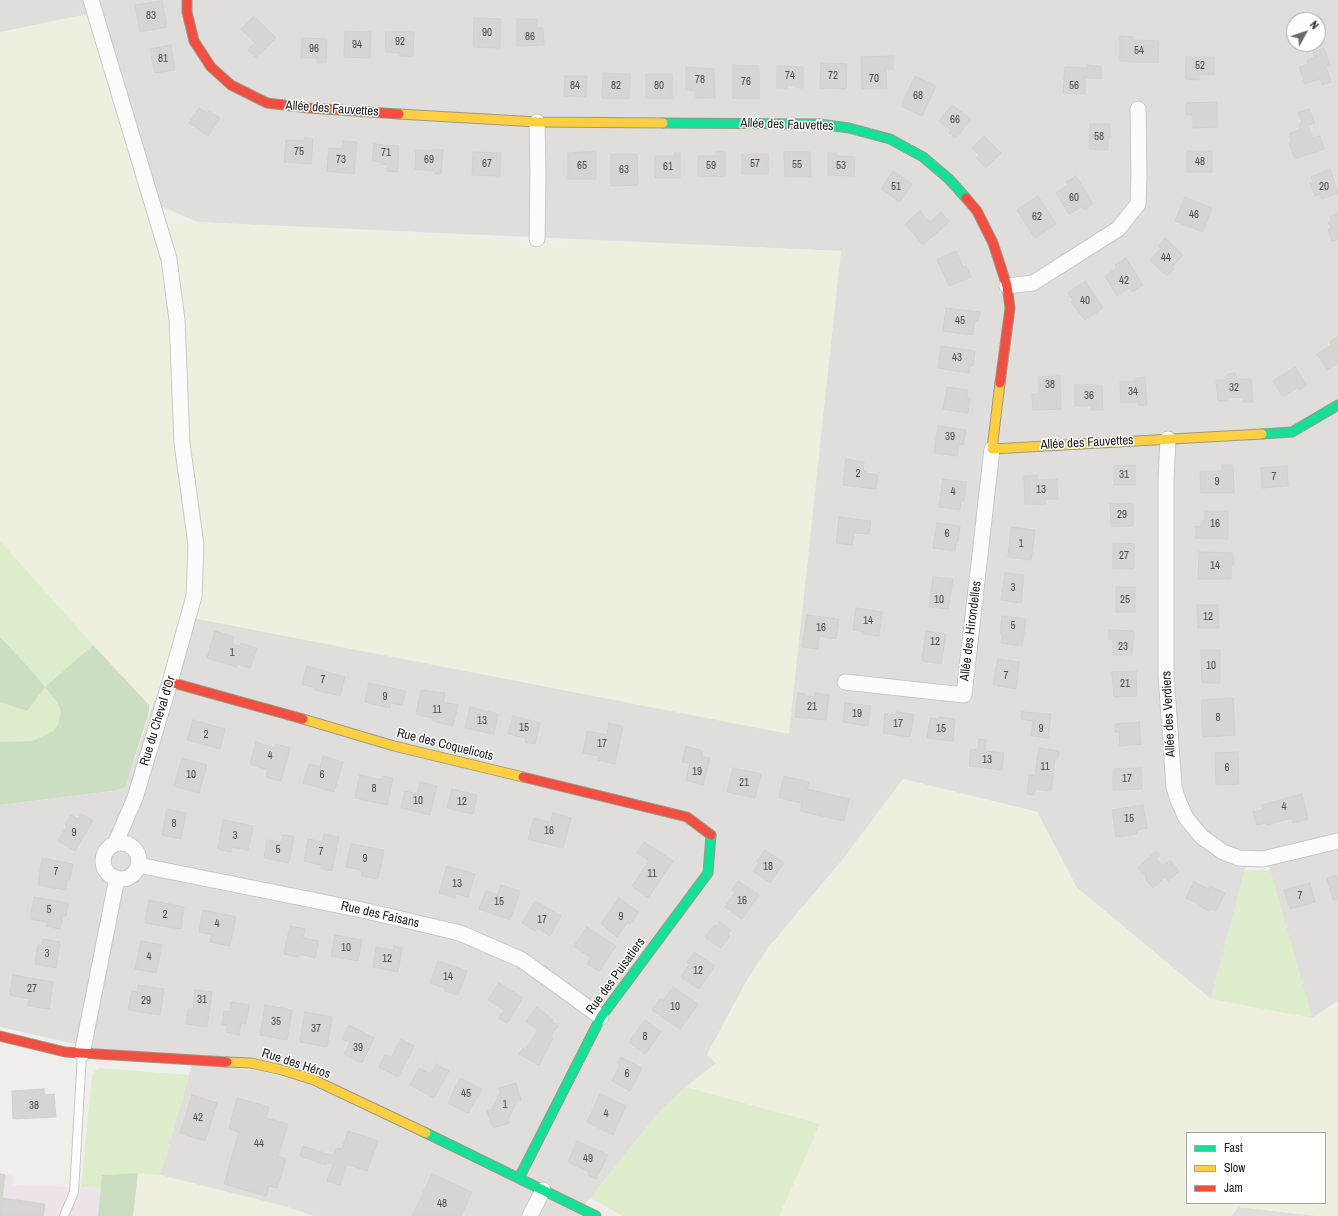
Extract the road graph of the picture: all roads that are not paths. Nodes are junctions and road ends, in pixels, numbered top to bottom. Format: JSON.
{"nodes":[{"id":1,"x":91,"y":0,"type":"edge"},
{"id":2,"x":187,"y":0,"type":"edge"},
{"id":3,"x":1138,"y":109,"type":"dead end"},
{"id":4,"x":537,"y":122,"type":"junction"},
{"id":5,"x":537,"y":239,"type":"dead end"},
{"id":6,"x":1007,"y":286,"type":"junction"},
{"id":7,"x":1338,"y":405,"type":"edge"},
{"id":8,"x":1168,"y":439,"type":"junction"},
{"id":9,"x":992,"y":449,"type":"junction"},
{"id":10,"x":170,"y":682,"type":"junction"},
{"id":11,"x":845,"y":682,"type":"dead end"},
{"id":12,"x":711,"y":835,"type":"joint"},
{"id":13,"x":1338,"y":841,"type":"edge"},
{"id":14,"x":115,"y":844,"type":"junction"},
{"id":15,"x":138,"y":865,"type":"junction"},
{"id":16,"x":117,"y":878,"type":"junction"},
{"id":17,"x":601,"y":1017,"type":"junction"},
{"id":18,"x":0,"y":1036,"type":"edge"},
{"id":19,"x":82,"y":1054,"type":"junction"},
{"id":20,"x":519,"y":1178,"type":"junction"},
{"id":21,"x":543,"y":1190,"type":"junction"},
{"id":22,"x":64,"y":1216,"type":"edge"},
{"id":23,"x":530,"y":1216,"type":"edge"},
{"id":24,"x":596,"y":1216,"type":"edge"}],
"edges":[{"from":1,"to":10,"type":"street","name":"Rue du Cheval d'Or"},
{"from":2,"to":4,"type":"street","name":"Allée des Fauvettes"},
{"from":3,"to":6,"type":"street"},
{"from":4,"to":5,"type":"street"},
{"from":4,"to":6,"type":"street","name":"Allée des Fauvettes"},
{"from":6,"to":9,"type":"street","name":"Allée des Fauvettes"},
{"from":7,"to":8,"type":"street","name":"Allée des Fauvettes"},
{"from":8,"to":9,"type":"street","name":"Allée des Fauvettes"},
{"from":8,"to":13,"type":"street","name":"Allée des Verdiers"},
{"from":9,"to":11,"type":"street","name":"Allée des Hirondelles"},
{"from":10,"to":12,"type":"street","name":"Rue des Coquelicots"},
{"from":10,"to":14,"type":"street","name":"Rue du Cheval d'Or"},
{"from":12,"to":17,"type":"street","name":"Rue des Puisatiers"},
{"from":14,"to":15,"type":"street"},
{"from":14,"to":16,"type":"street"},
{"from":15,"to":16,"type":"street"},
{"from":15,"to":17,"type":"street","name":"Rue des Faisans"},
{"from":16,"to":19,"type":"street"},
{"from":17,"to":20,"type":"street","name":"Rue des Puisatiers"},
{"from":18,"to":19,"type":"street","name":"Rue des Héros"},
{"from":19,"to":20,"type":"street","name":"Rue des Héros"},
{"from":19,"to":22,"type":"lane"},
{"from":20,"to":21,"type":"street","name":"Rue des Héros"},
{"from":21,"to":23,"type":"street"},
{"from":21,"to":24,"type":"street","name":"Rue des Héros"}]}
